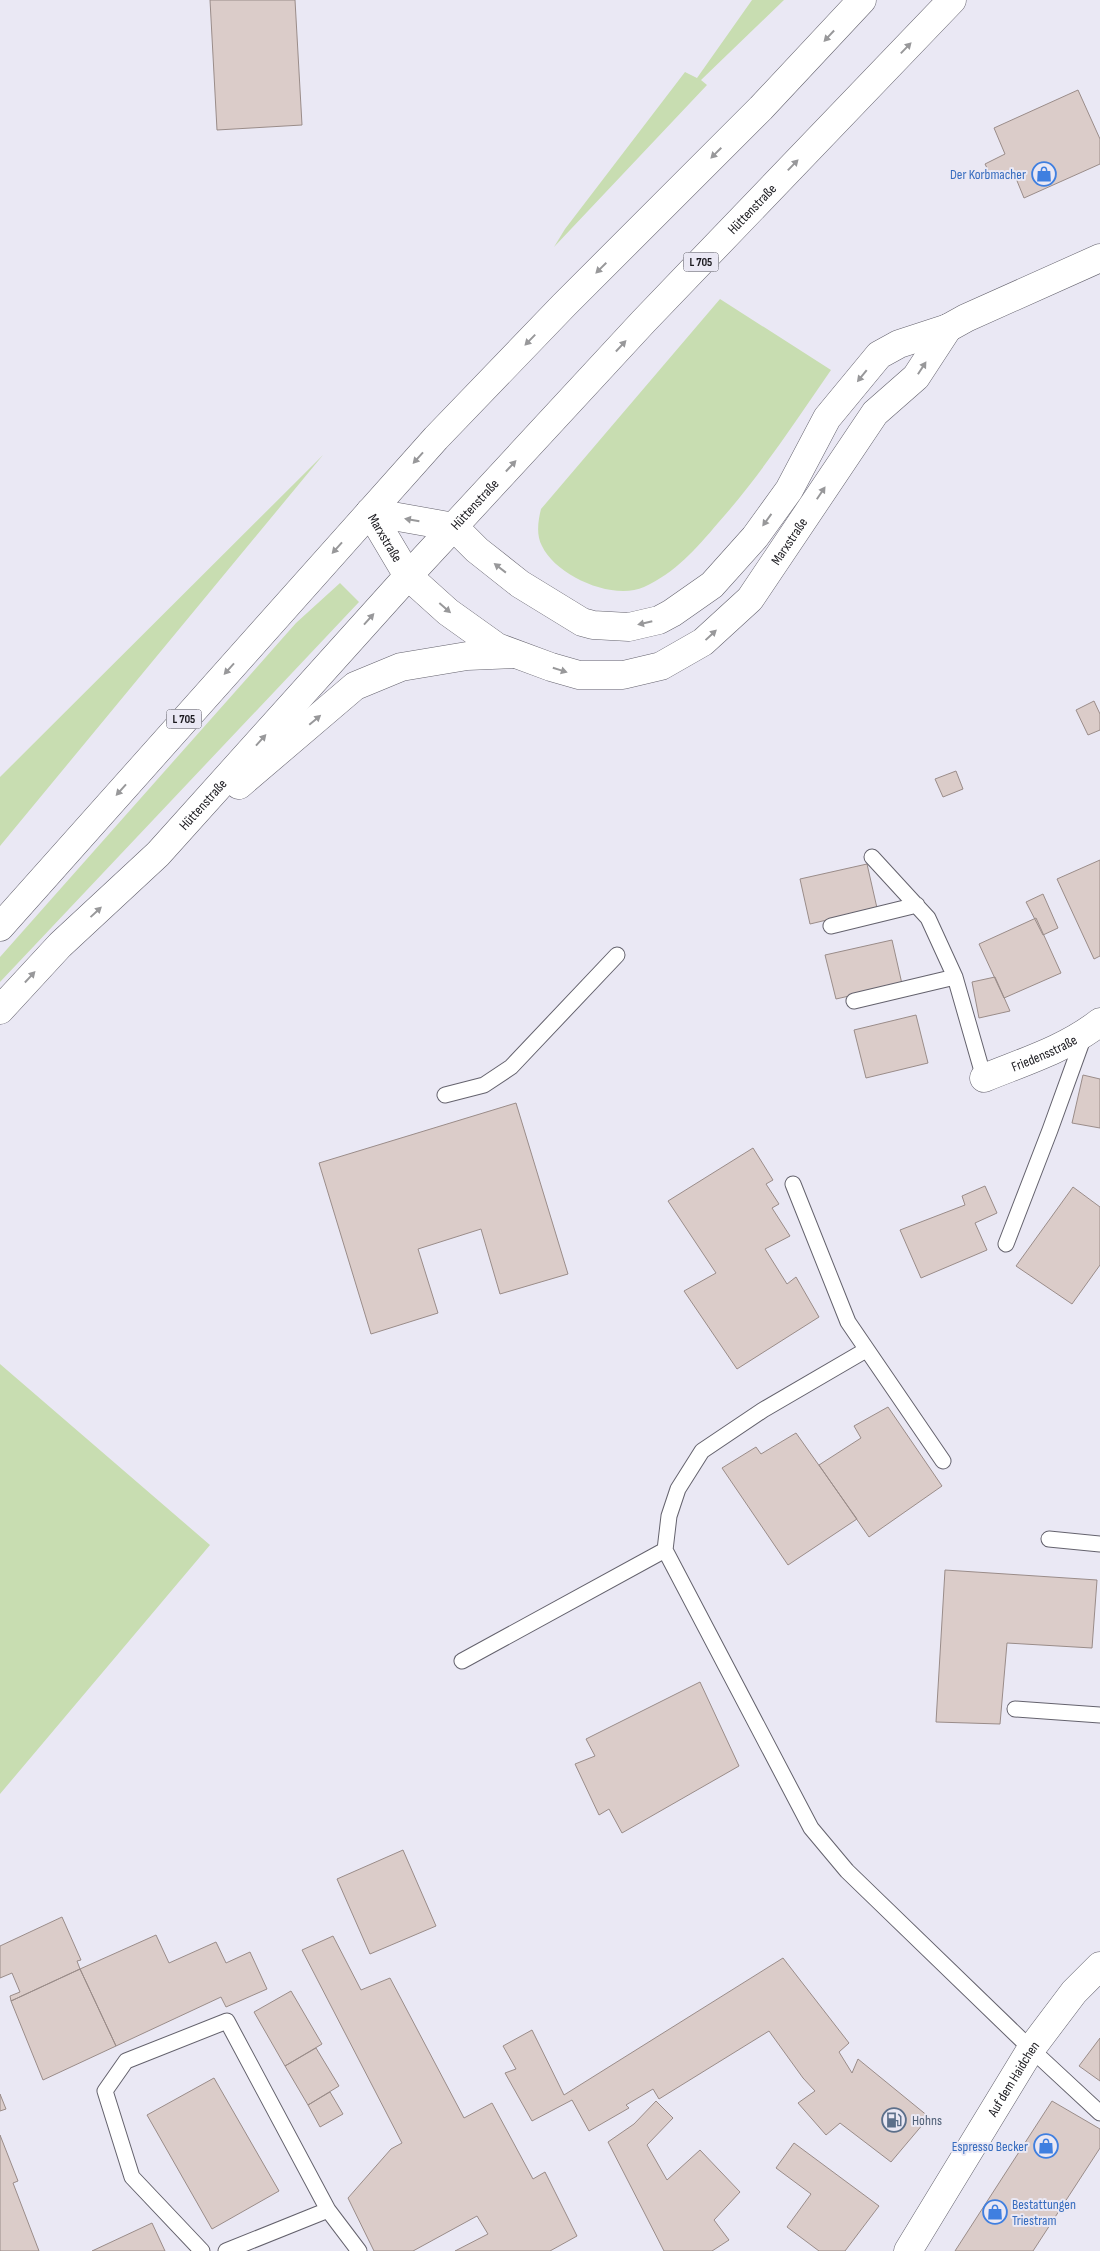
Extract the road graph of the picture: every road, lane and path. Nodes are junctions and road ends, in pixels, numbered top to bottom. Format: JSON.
{"nodes":[{"id":1,"x":862,"y":0,"type":"edge"},
{"id":2,"x":952,"y":0,"type":"edge"},
{"id":3,"x":1100,"y":258,"type":"edge"},
{"id":4,"x":948,"y":328,"type":"junction"},
{"id":5,"x":370,"y":512,"type":"junction"},
{"id":6,"x":454,"y":528,"type":"junction"},
{"id":7,"x":408,"y":576,"type":"junction"},
{"id":8,"x":514,"y":654,"type":"junction"},
{"id":9,"x":158,"y":854,"type":"junction"},
{"id":10,"x":872,"y":857,"type":"dead end"},
{"id":11,"x":917,"y":905,"type":"junction"},
{"id":12,"x":831,"y":926,"type":"dead end"},
{"id":13,"x":0,"y":927,"type":"edge"},
{"id":14,"x":617,"y":955,"type":"dead end"},
{"id":15,"x":955,"y":977,"type":"junction"},
{"id":16,"x":854,"y":1001,"type":"dead end"},
{"id":17,"x":0,"y":1010,"type":"edge"},
{"id":18,"x":1092,"y":1028,"type":"edge"},
{"id":19,"x":984,"y":1078,"type":"joint"},
{"id":20,"x":445,"y":1095,"type":"dead end"},
{"id":21,"x":793,"y":1184,"type":"dead end"},
{"id":22,"x":1006,"y":1244,"type":"dead end"},
{"id":23,"x":866,"y":1350,"type":"junction"},
{"id":24,"x":943,"y":1461,"type":"dead end"},
{"id":25,"x":1049,"y":1539,"type":"dead end"},
{"id":26,"x":1100,"y":1544,"type":"edge"},
{"id":27,"x":665,"y":1550,"type":"junction"},
{"id":28,"x":462,"y":1661,"type":"dead end"},
{"id":29,"x":1015,"y":1709,"type":"dead end"},
{"id":30,"x":1100,"y":1715,"type":"edge"},
{"id":31,"x":1100,"y":1966,"type":"edge"},
{"id":32,"x":1031,"y":2049,"type":"junction"},
{"id":33,"x":1100,"y":2113,"type":"edge"},
{"id":34,"x":328,"y":2210,"type":"junction"},
{"id":35,"x":202,"y":2251,"type":"edge"},
{"id":36,"x":226,"y":2251,"type":"edge"},
{"id":37,"x":359,"y":2251,"type":"edge"},
{"id":38,"x":908,"y":2251,"type":"edge"}],
"edges":[{"from":1,"to":5,"type":"main road","number":"L 705","one_way":true},
{"from":6,"to":2,"type":"main road","name":"Hüttenstraße","number":"L 705","one_way":true},
{"from":3,"to":4,"type":"main road","name":"Marxstraße"},
{"from":4,"to":6,"type":"main road","name":"Marxstraße","one_way":true},
{"from":8,"to":4,"type":"main road","name":"Marxstraße","one_way":true},
{"from":6,"to":5,"type":"main road","name":"Marxstraße","one_way":true},
{"from":5,"to":7,"type":"main road","name":"Marxstraße"},
{"from":5,"to":13,"type":"main road","number":"L 705","one_way":true},
{"from":6,"to":7,"type":"main road","name":"Hüttenstraße","number":"L 705"},
{"from":7,"to":8,"type":"main road","name":"Marxstraße","one_way":true},
{"from":9,"to":7,"type":"main road","name":"Hüttenstraße","number":"L 705","one_way":true},
{"from":9,"to":8,"type":"main road","number":"L 705","one_way":true},
{"from":17,"to":9,"type":"main road","name":"Hüttenstraße","number":"L 705","one_way":true},
{"from":10,"to":11,"type":"lane"},
{"from":11,"to":12,"type":"lane"},
{"from":11,"to":15,"type":"lane"},
{"from":14,"to":20,"type":"lane"},
{"from":15,"to":16,"type":"lane"},
{"from":15,"to":19,"type":"lane"},
{"from":18,"to":19,"type":"main road","name":"Friedensstraße"},
{"from":18,"to":22,"type":"lane"},
{"from":21,"to":23,"type":"lane"},
{"from":23,"to":24,"type":"lane"},
{"from":23,"to":27,"type":"lane"},
{"from":25,"to":26,"type":"lane"},
{"from":27,"to":28,"type":"lane"},
{"from":27,"to":32,"type":"lane"},
{"from":29,"to":30,"type":"lane"},
{"from":31,"to":32,"type":"main road","name":"Auf dem Haidchen"},
{"from":32,"to":33,"type":"lane"},
{"from":32,"to":38,"type":"main road","name":"Auf dem Haidchen"},
{"from":34,"to":35,"type":"lane"},
{"from":34,"to":36,"type":"lane"},
{"from":34,"to":37,"type":"lane"}]}
